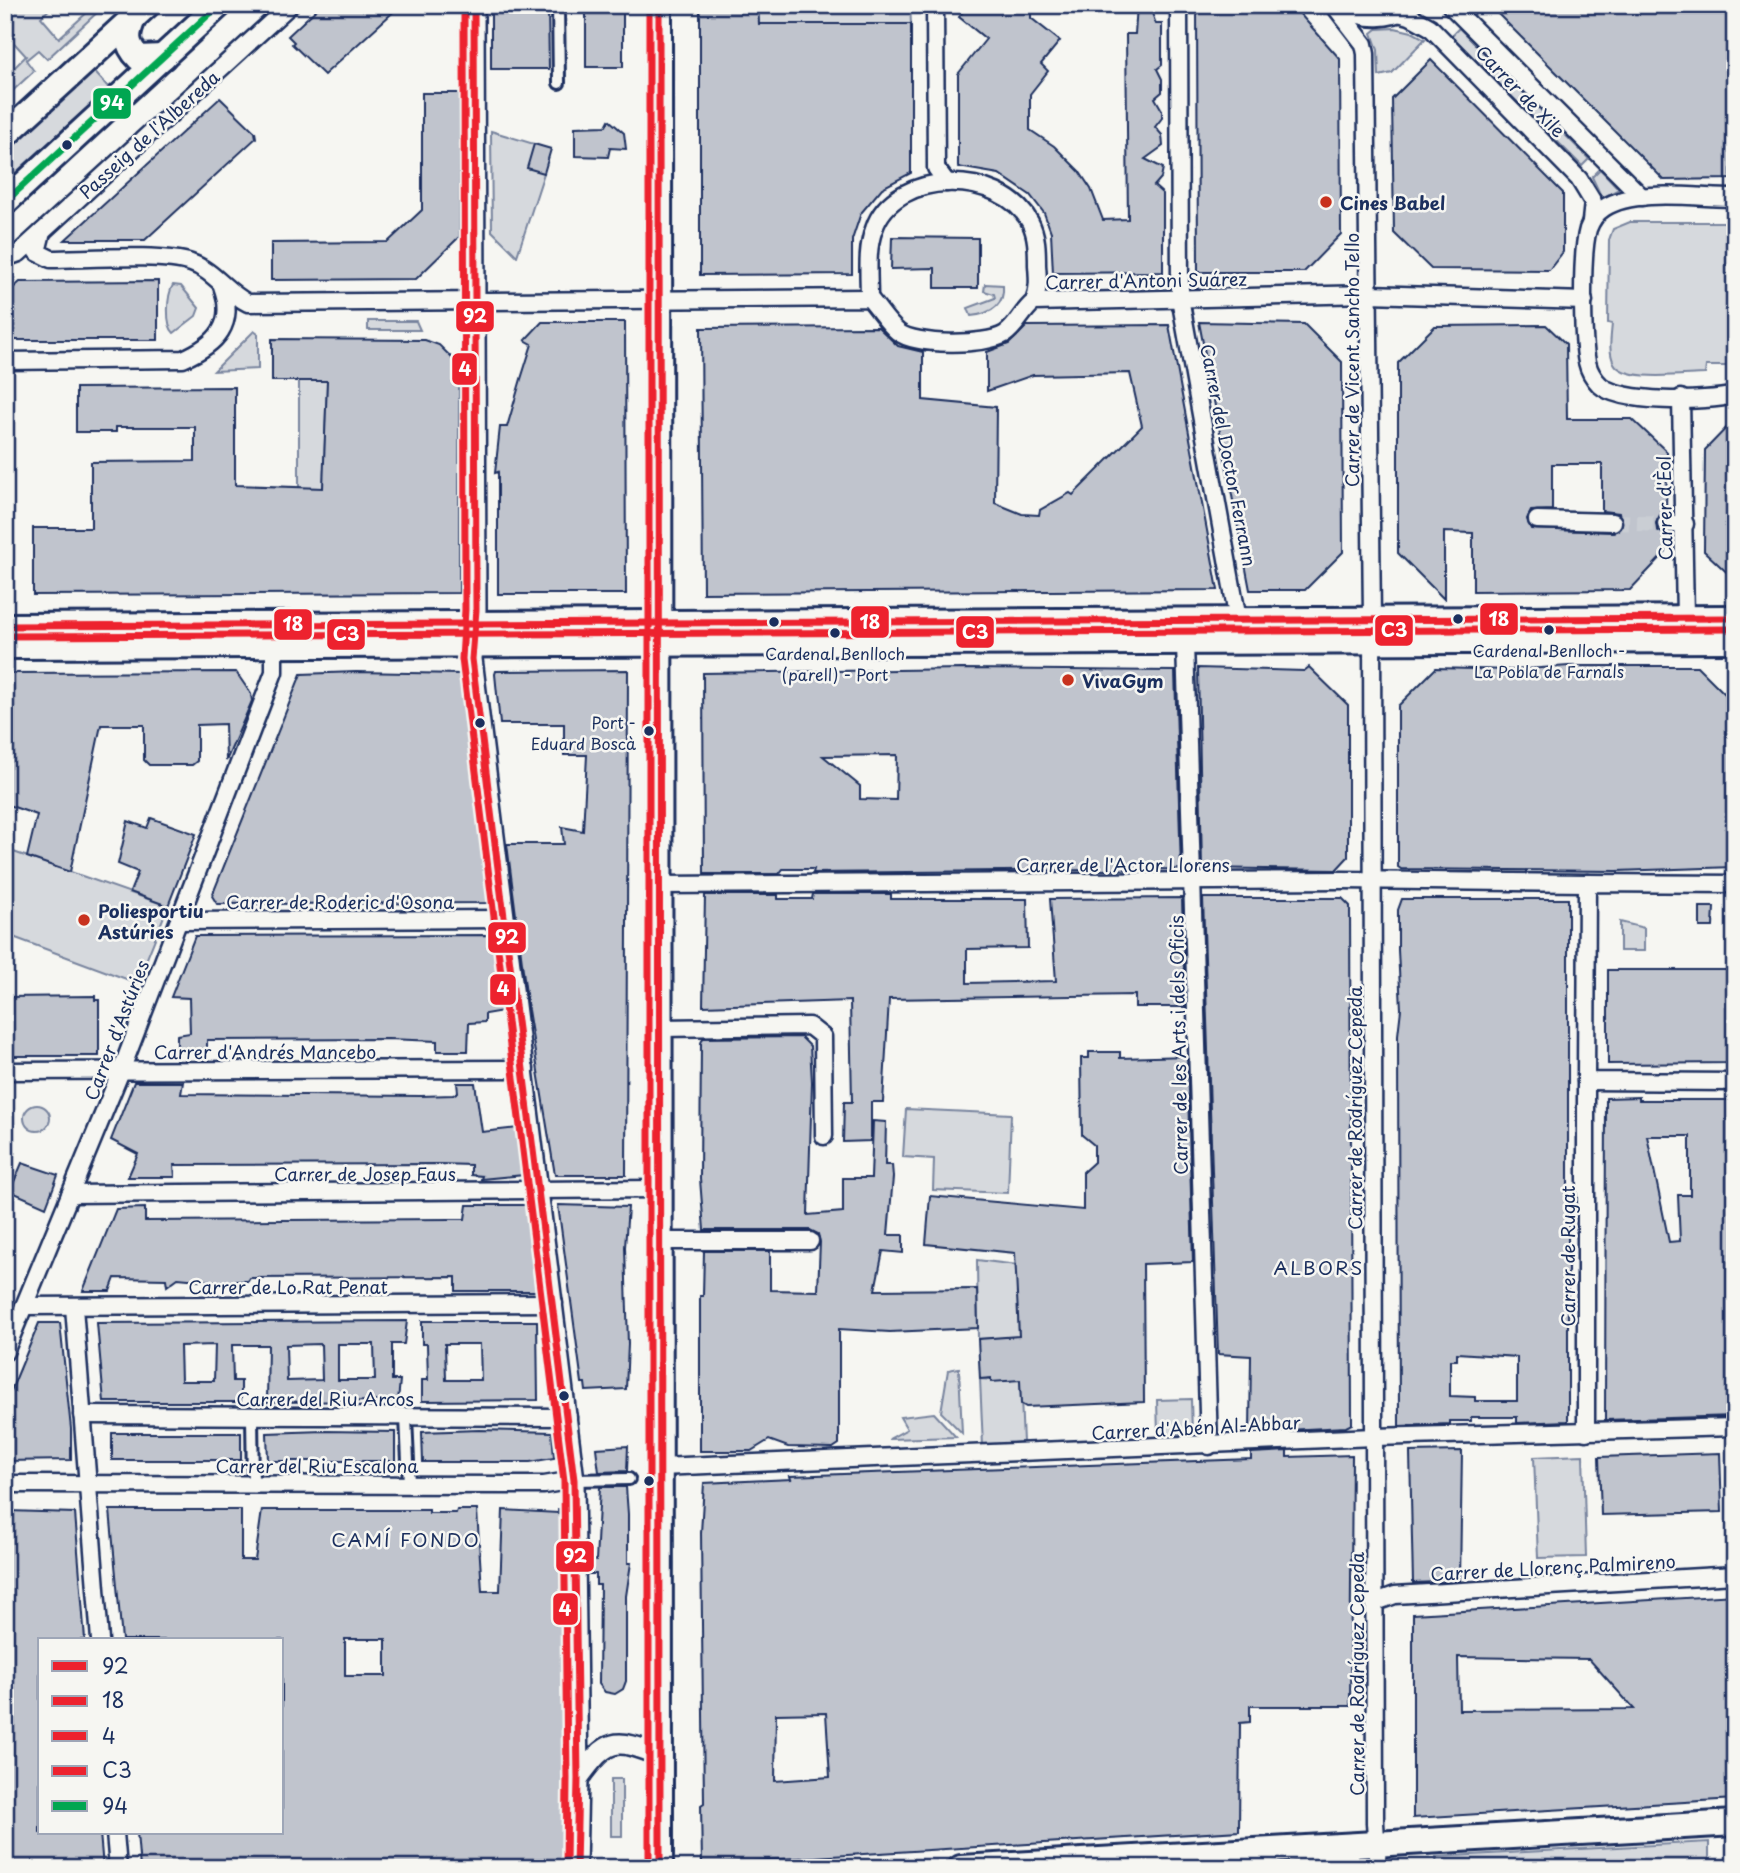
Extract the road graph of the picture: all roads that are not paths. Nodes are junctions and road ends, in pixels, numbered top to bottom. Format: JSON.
{"nodes":[{"id":1,"x":219,"y":5,"type":"edge"},
{"id":2,"x":290,"y":5,"type":"edge"},
{"id":3,"x":474,"y":5,"type":"edge"},
{"id":4,"x":558,"y":5,"type":"edge"},
{"id":5,"x":659,"y":5,"type":"edge"},
{"id":6,"x":935,"y":5,"type":"edge"},
{"id":7,"x":1179,"y":5,"type":"edge"},
{"id":8,"x":1334,"y":5,"type":"edge"},
{"id":9,"x":1347,"y":5,"type":"edge"},
{"id":10,"x":1450,"y":5,"type":"edge"},
{"id":11,"x":1401,"y":9,"type":"edge"},
{"id":12,"x":141,"y":11,"type":"edge"},
{"id":13,"x":163,"y":57,"type":"junction"},
{"id":14,"x":559,"y":83,"type":"dead end"},
{"id":15,"x":5,"y":135,"type":"edge"},
{"id":16,"x":947,"y":183,"type":"junction"},
{"id":17,"x":1642,"y":197,"type":"junction"},
{"id":18,"x":1735,"y":198,"type":"edge"},
{"id":19,"x":5,"y":202,"type":"edge"},
{"id":20,"x":1591,"y":221,"type":"junction"},
{"id":21,"x":42,"y":232,"type":"junction"},
{"id":22,"x":5,"y":258,"type":"edge"},
{"id":23,"x":51,"y":259,"type":"junction"},
{"id":24,"x":5,"y":269,"type":"edge"},
{"id":25,"x":222,"y":286,"type":"junction"},
{"id":26,"x":1370,"y":294,"type":"junction"},
{"id":27,"x":869,"y":298,"type":"junction"},
{"id":28,"x":1180,"y":298,"type":"junction"},
{"id":29,"x":659,"y":300,"type":"junction"},
{"id":30,"x":473,"y":301,"type":"junction"},
{"id":31,"x":1584,"y":301,"type":"junction"},
{"id":32,"x":1034,"y":302,"type":"junction"},
{"id":33,"x":5,"y":361,"type":"edge"},
{"id":34,"x":1735,"y":395,"type":"edge"},
{"id":35,"x":1681,"y":398,"type":"junction"},
{"id":36,"x":1537,"y":520,"type":"dead end"},
{"id":37,"x":1613,"y":522,"type":"tunnel mouth"},
{"id":38,"x":1666,"y":524,"type":"tunnel mouth"},
{"id":39,"x":1685,"y":524,"type":"junction"},
{"id":40,"x":1685,"y":618,"type":"junction"},
{"id":41,"x":1735,"y":618,"type":"edge"},
{"id":42,"x":1238,"y":620,"type":"junction"},
{"id":43,"x":5,"y":626,"type":"edge"},
{"id":44,"x":1371,"y":630,"type":"junction"},
{"id":45,"x":659,"y":632,"type":"junction"},
{"id":46,"x":474,"y":634,"type":"junction"},
{"id":47,"x":1735,"y":640,"type":"edge"},
{"id":48,"x":1185,"y":643,"type":"junction"},
{"id":49,"x":5,"y":646,"type":"edge"},
{"id":50,"x":274,"y":646,"type":"junction"},
{"id":51,"x":1372,"y":880,"type":"junction"},
{"id":52,"x":1194,"y":883,"type":"junction"},
{"id":53,"x":1587,"y":883,"type":"junction"},
{"id":54,"x":1735,"y":884,"type":"edge"},
{"id":55,"x":660,"y":885,"type":"junction"},
{"id":56,"x":502,"y":919,"type":"junction"},
{"id":57,"x":178,"y":921,"type":"junction"},
{"id":58,"x":660,"y":1028,"type":"junction"},
{"id":59,"x":525,"y":1069,"type":"junction"},
{"id":60,"x":5,"y":1071,"type":"edge"},
{"id":61,"x":121,"y":1071,"type":"junction"},
{"id":62,"x":1586,"y":1081,"type":"junction"},
{"id":63,"x":1735,"y":1082,"type":"edge"},
{"id":64,"x":824,"y":1136,"type":"dead end"},
{"id":65,"x":660,"y":1189,"type":"junction"},
{"id":66,"x":538,"y":1192,"type":"junction"},
{"id":67,"x":70,"y":1194,"type":"junction"},
{"id":68,"x":660,"y":1241,"type":"junction"},
{"id":69,"x":810,"y":1241,"type":"dead end"},
{"id":70,"x":554,"y":1303,"type":"junction"},
{"id":71,"x":24,"y":1306,"type":"junction"},
{"id":72,"x":74,"y":1307,"type":"junction"},
{"id":73,"x":5,"y":1352,"type":"edge"},
{"id":74,"x":82,"y":1415,"type":"junction"},
{"id":75,"x":406,"y":1417,"type":"junction"},
{"id":76,"x":568,"y":1417,"type":"junction"},
{"id":77,"x":252,"y":1418,"type":"junction"},
{"id":78,"x":1735,"y":1427,"type":"edge"},
{"id":79,"x":1586,"y":1432,"type":"junction"},
{"id":80,"x":1374,"y":1437,"type":"junction"},
{"id":81,"x":1209,"y":1446,"type":"junction"},
{"id":82,"x":660,"y":1467,"type":"junction"},
{"id":83,"x":629,"y":1479,"type":"dead end"},
{"id":84,"x":574,"y":1480,"type":"junction"},
{"id":85,"x":5,"y":1484,"type":"edge"},
{"id":86,"x":409,"y":1484,"type":"junction"},
{"id":87,"x":253,"y":1485,"type":"junction"},
{"id":88,"x":88,"y":1486,"type":"junction"},
{"id":89,"x":1735,"y":1575,"type":"edge"},
{"id":90,"x":1376,"y":1602,"type":"junction"},
{"id":91,"x":100,"y":1638,"type":"edge"},
{"id":92,"x":660,"y":1756,"type":"junction"},
{"id":93,"x":578,"y":1779,"type":"junction"},
{"id":94,"x":1735,"y":1823,"type":"edge"},
{"id":95,"x":115,"y":1834,"type":"edge"},
{"id":96,"x":1377,"y":1856,"type":"edge"},
{"id":97,"x":118,"y":1868,"type":"edge"},
{"id":98,"x":576,"y":1868,"type":"edge"},
{"id":99,"x":660,"y":1868,"type":"edge"},
{"id":100,"x":961,"y":1868,"type":"edge"}],
"edges":[{"from":1,"to":13,"type":"main road"},
{"from":2,"to":21,"type":"street","name":"Passeig de l'Albereda"},
{"from":3,"to":30,"type":"street"},
{"from":4,"to":14,"type":"street"},
{"from":5,"to":29,"type":"main road"},
{"from":6,"to":16,"type":"street"},
{"from":7,"to":28,"type":"street","name":"Carrer del Doctor Ferrann"},
{"from":8,"to":26,"type":"street","name":"Carrer de Vicent Sancho Tello"},
{"from":9,"to":11,"type":"main road"},
{"from":10,"to":17,"type":"street","name":"Carrer de Xile"},
{"from":11,"to":20,"type":"street","name":"Carrer de Xile"},
{"from":12,"to":13,"type":"main road"},
{"from":12,"to":15,"type":"main road"},
{"from":13,"to":19,"type":"main road"},
{"from":16,"to":27,"type":"street"},
{"from":16,"to":32,"type":"street"},
{"from":17,"to":18,"type":"street"},
{"from":17,"to":20,"type":"street"},
{"from":20,"to":31,"type":"street"},
{"from":21,"to":22,"type":"street","name":"Passeig de l'Albereda"},
{"from":21,"to":23,"type":"street"},
{"from":23,"to":24,"type":"street"},
{"from":23,"to":25,"type":"street"},
{"from":25,"to":30,"type":"street"},
{"from":25,"to":33,"type":"street"},
{"from":26,"to":28,"type":"street","name":"Carrer d'Antoni Suárez"},
{"from":26,"to":31,"type":"street","name":"Carrer d'Antoni Suárez"},
{"from":26,"to":44,"type":"street","name":"Carrer de Vicent Sancho Tello"},
{"from":27,"to":29,"type":"street"},
{"from":27,"to":32,"type":"street","name":"Carrer d'Antoni Suárez"},
{"from":28,"to":32,"type":"street","name":"Carrer d'Antoni Suárez"},
{"from":28,"to":42,"type":"street","name":"Carrer del Doctor Ferrann"},
{"from":29,"to":30,"type":"street"},
{"from":29,"to":45,"type":"main road"},
{"from":30,"to":46,"type":"street"},
{"from":31,"to":35,"type":"street"},
{"from":34,"to":35,"type":"street"},
{"from":35,"to":39,"type":"street","name":"Carrer d'Èol"},
{"from":36,"to":37,"type":"street"},
{"from":38,"to":39,"type":"street"},
{"from":39,"to":40,"type":"street","name":"Carrer d'Èol"},
{"from":40,"to":41,"type":"main road"},
{"from":40,"to":44,"type":"main road"},
{"from":42,"to":44,"type":"main road"},
{"from":42,"to":45,"type":"main road"},
{"from":43,"to":46,"type":"main road"},
{"from":44,"to":47,"type":"main road"},
{"from":44,"to":48,"type":"main road"},
{"from":44,"to":51,"type":"street","name":"Carrer de Rodríguez Cepeda"},
{"from":45,"to":46,"type":"main road"},
{"from":45,"to":48,"type":"main road"},
{"from":45,"to":55,"type":"main road"},
{"from":46,"to":50,"type":"main road"},
{"from":46,"to":56,"type":"street"},
{"from":48,"to":52,"type":"street","name":"Carrer de les Arts i dels Oficis"},
{"from":49,"to":50,"type":"main road"},
{"from":50,"to":57,"type":"street","name":"Carrer d'Astúries"},
{"from":51,"to":52,"type":"street","name":"Carrer de l'Actor Llorens"},
{"from":51,"to":53,"type":"street","name":"Carrer de l'Actor Llorens"},
{"from":51,"to":80,"type":"street","name":"Carrer de Rodríguez Cepeda"},
{"from":52,"to":55,"type":"street","name":"Carrer de l'Actor Llorens"},
{"from":52,"to":81,"type":"street","name":"Carrer de les Arts i dels Oficis"},
{"from":53,"to":54,"type":"street","name":"Carrer de l'Actor Llorens"},
{"from":53,"to":62,"type":"street","name":"Carrer de Rugat"},
{"from":55,"to":58,"type":"main road"},
{"from":56,"to":57,"type":"street","name":"Carrer de Roderic d'Osona"},
{"from":56,"to":59,"type":"street"},
{"from":57,"to":61,"type":"street","name":"Carrer d'Astúries"},
{"from":58,"to":64,"type":"street"},
{"from":58,"to":65,"type":"main road"},
{"from":59,"to":61,"type":"street","name":"Carrer d'Andrés Mancebo"},
{"from":59,"to":66,"type":"street"},
{"from":60,"to":61,"type":"street","name":"Carrer d'Andrés Mancebo"},
{"from":61,"to":67,"type":"street","name":"Carrer d'Astúries"},
{"from":62,"to":63,"type":"street"},
{"from":62,"to":79,"type":"street","name":"Carrer de Rugat"},
{"from":65,"to":66,"type":"street","name":"Carrer de Josep Faus"},
{"from":65,"to":68,"type":"main road"},
{"from":66,"to":67,"type":"street","name":"Carrer de Josep Faus"},
{"from":66,"to":70,"type":"street"},
{"from":67,"to":71,"type":"street","name":"Carrer d'Astúries"},
{"from":68,"to":69,"type":"street"},
{"from":68,"to":82,"type":"main road"},
{"from":70,"to":72,"type":"street","name":"Carrer de Lo Rat Penat"},
{"from":70,"to":76,"type":"street"},
{"from":71,"to":72,"type":"street","name":"Carrer de Lo Rat Penat"},
{"from":71,"to":73,"type":"street","name":"Carrer d'Astúries"},
{"from":72,"to":74,"type":"street"},
{"from":74,"to":77,"type":"street","name":"Carrer del Riu Arcos"},
{"from":74,"to":88,"type":"street"},
{"from":75,"to":76,"type":"street","name":"Carrer del Riu Arcos"},
{"from":75,"to":77,"type":"street","name":"Carrer del Riu Arcos"},
{"from":75,"to":86,"type":"street"},
{"from":76,"to":84,"type":"street"},
{"from":77,"to":87,"type":"street"},
{"from":78,"to":79,"type":"street","name":"Carrer d'Abén Al-Abbar"},
{"from":79,"to":80,"type":"street","name":"Carrer d'Abén Al-Abbar"},
{"from":80,"to":81,"type":"street","name":"Carrer d'Abén Al-Abbar"},
{"from":80,"to":90,"type":"street","name":"Carrer de Rodríguez Cepeda"},
{"from":81,"to":82,"type":"street","name":"Carrer d'Abén Al-Abbar"},
{"from":82,"to":92,"type":"main road"},
{"from":83,"to":84,"type":"street","name":"Carrer del Riu Escalona"},
{"from":84,"to":86,"type":"street","name":"Carrer del Riu Escalona"},
{"from":84,"to":93,"type":"street"},
{"from":85,"to":88,"type":"street","name":"Carrer del Riu Escalona"},
{"from":86,"to":87,"type":"street","name":"Carrer del Riu Escalona"},
{"from":87,"to":88,"type":"street","name":"Carrer del Riu Escalona"},
{"from":88,"to":91,"type":"street"},
{"from":89,"to":90,"type":"street","name":"Carrer de Llorenç Palmireno"},
{"from":90,"to":96,"type":"street","name":"Carrer de Rodríguez Cepeda"},
{"from":92,"to":93,"type":"street"},
{"from":92,"to":99,"type":"main road"},
{"from":93,"to":98,"type":"street"},
{"from":94,"to":96,"type":"main road"},
{"from":95,"to":97,"type":"street"},
{"from":96,"to":100,"type":"main road"}]}
